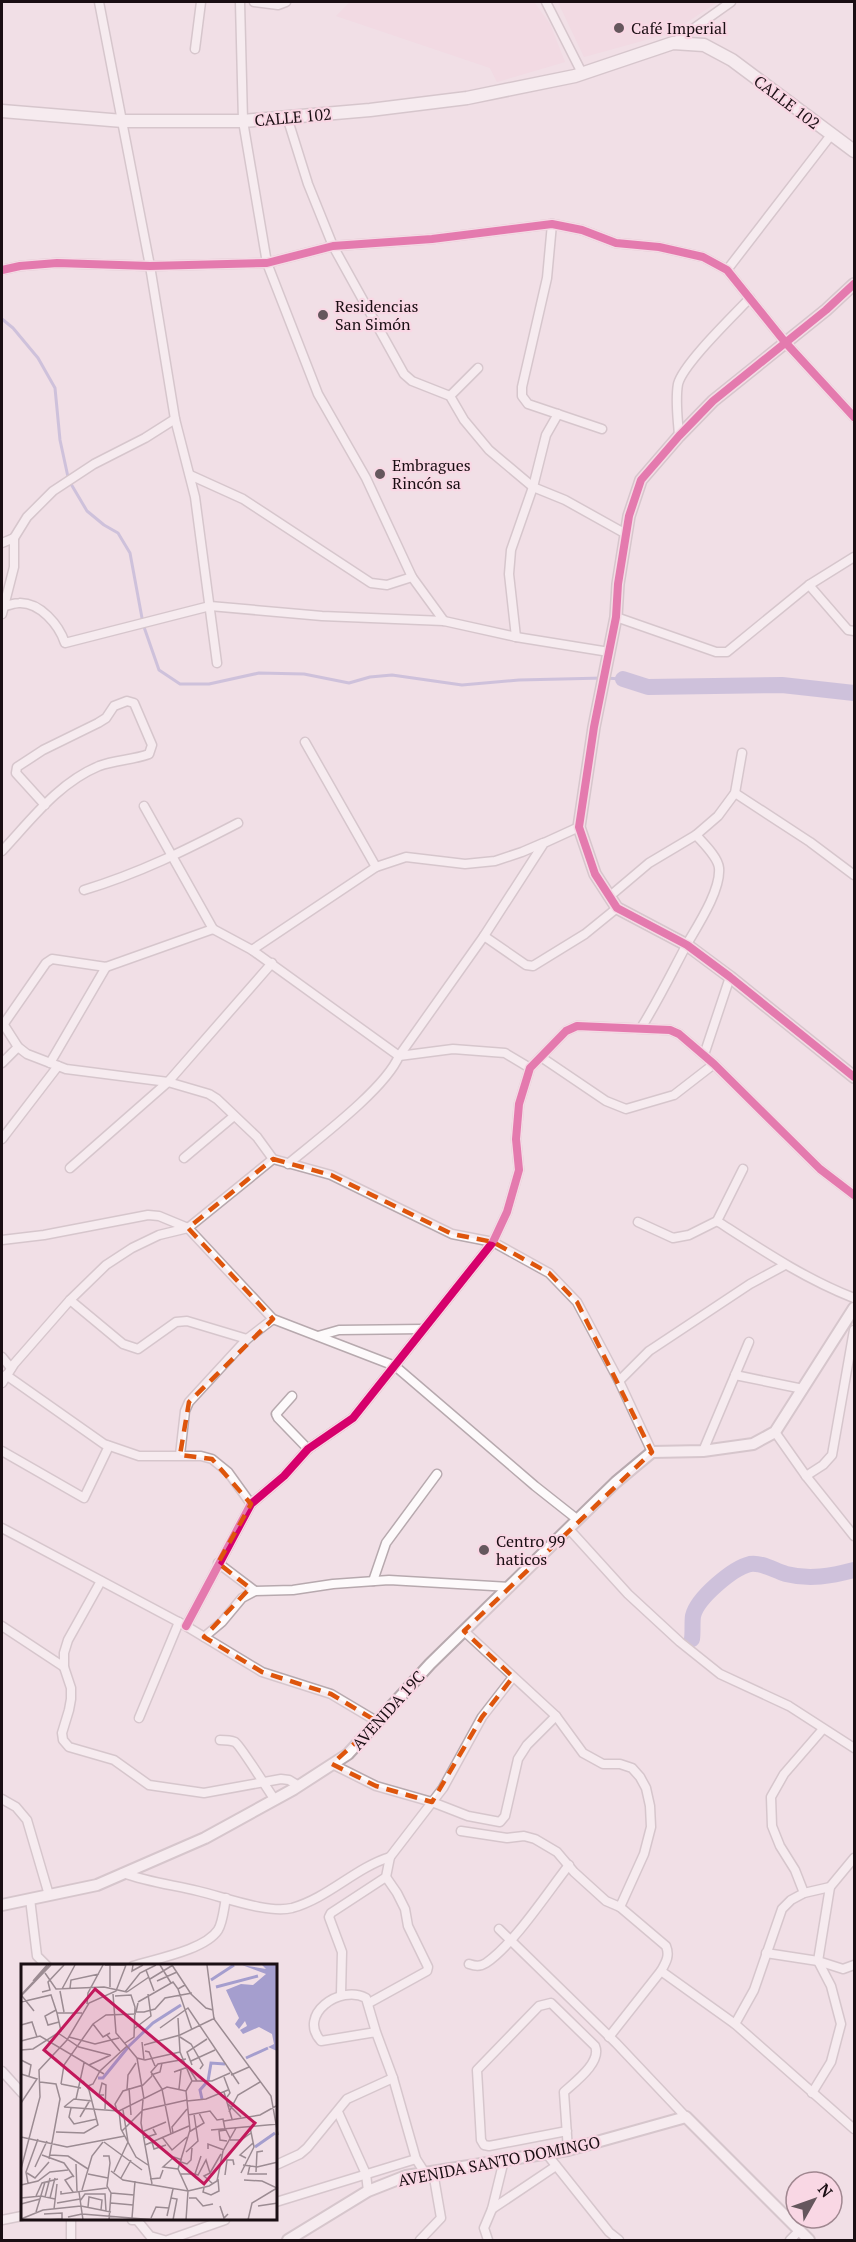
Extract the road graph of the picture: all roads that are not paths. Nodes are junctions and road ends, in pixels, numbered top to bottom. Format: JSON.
{"nodes":[{"id":1,"x":99,"y":2,"type":"edge"},
{"id":2,"x":201,"y":2,"type":"edge"},
{"id":3,"x":240,"y":2,"type":"edge"},
{"id":4,"x":254,"y":2,"type":"edge"},
{"id":5,"x":286,"y":2,"type":"edge"},
{"id":6,"x":546,"y":2,"type":"edge"},
{"id":7,"x":731,"y":2,"type":"edge"},
{"id":8,"x":673,"y":44,"type":"junction"},
{"id":9,"x":195,"y":49,"type":"dead end"},
{"id":10,"x":582,"y":73,"type":"junction"},
{"id":11,"x":2,"y":111,"type":"edge"},
{"id":12,"x":287,"y":117,"type":"junction"},
{"id":13,"x":123,"y":121,"type":"junction"},
{"id":14,"x":243,"y":121,"type":"junction"},
{"id":15,"x":831,"y":135,"type":"junction"},
{"id":16,"x":855,"y":151,"type":"edge"},
{"id":17,"x":552,"y":224,"type":"junction"},
{"id":18,"x":333,"y":246,"type":"junction"},
{"id":19,"x":267,"y":263,"type":"junction"},
{"id":20,"x":150,"y":266,"type":"junction"},
{"id":21,"x":2,"y":270,"type":"edge"},
{"id":22,"x":727,"y":270,"type":"junction"},
{"id":23,"x":855,"y":284,"type":"edge"},
{"id":24,"x":750,"y":298,"type":"junction"},
{"id":25,"x":785,"y":342,"type":"junction"},
{"id":26,"x":478,"y":368,"type":"dead end"},
{"id":27,"x":450,"y":396,"type":"junction"},
{"id":28,"x":558,"y":414,"type":"junction"},
{"id":29,"x":855,"y":417,"type":"edge"},
{"id":30,"x":176,"y":419,"type":"junction"},
{"id":31,"x":602,"y":429,"type":"dead end"},
{"id":32,"x":679,"y":436,"type":"junction"},
{"id":33,"x":190,"y":475,"type":"junction"},
{"id":34,"x":533,"y":487,"type":"junction"},
{"id":35,"x":626,"y":534,"type":"junction"},
{"id":36,"x":14,"y":538,"type":"junction"},
{"id":37,"x":2,"y":543,"type":"edge"},
{"id":38,"x":855,"y":556,"type":"edge"},
{"id":39,"x":412,"y":577,"type":"junction"},
{"id":40,"x":808,"y":585,"type":"junction"},
{"id":41,"x":210,"y":606,"type":"junction"},
{"id":42,"x":3,"y":610,"type":"edge"},
{"id":43,"x":616,"y":617,"type":"junction"},
{"id":44,"x":444,"y":621,"type":"junction"},
{"id":45,"x":855,"y":631,"type":"edge"},
{"id":46,"x":516,"y":637,"type":"junction"},
{"id":47,"x":609,"y":652,"type":"junction"},
{"id":48,"x":217,"y":663,"type":"dead end"},
{"id":49,"x":305,"y":742,"type":"dead end"},
{"id":50,"x":742,"y":753,"type":"dead end"},
{"id":51,"x":735,"y":792,"type":"junction"},
{"id":52,"x":45,"y":805,"type":"junction"},
{"id":53,"x":144,"y":806,"type":"dead end"},
{"id":54,"x":238,"y":823,"type":"dead end"},
{"id":55,"x":579,"y":827,"type":"junction"},
{"id":56,"x":696,"y":835,"type":"junction"},
{"id":57,"x":544,"y":843,"type":"junction"},
{"id":58,"x":2,"y":851,"type":"edge"},
{"id":59,"x":172,"y":857,"type":"junction"},
{"id":60,"x":376,"y":867,"type":"junction"},
{"id":61,"x":855,"y":875,"type":"edge"},
{"id":62,"x":84,"y":890,"type":"dead end"},
{"id":63,"x":610,"y":896,"type":"junction"},
{"id":64,"x":617,"y":908,"type":"junction"},
{"id":65,"x":213,"y":929,"type":"junction"},
{"id":66,"x":484,"y":936,"type":"junction"},
{"id":67,"x":687,"y":945,"type":"junction"},
{"id":68,"x":252,"y":950,"type":"junction"},
{"id":69,"x":272,"y":963,"type":"junction"},
{"id":70,"x":106,"y":967,"type":"junction"},
{"id":71,"x":730,"y":977,"type":"junction"},
{"id":72,"x":2,"y":1023,"type":"edge"},
{"id":73,"x":641,"y":1028,"type":"junction"},
{"id":74,"x":18,"y":1047,"type":"junction"},
{"id":75,"x":704,"y":1054,"type":"junction"},
{"id":76,"x":399,"y":1056,"type":"junction"},
{"id":77,"x":541,"y":1057,"type":"junction"},
{"id":78,"x":2,"y":1063,"type":"edge"},
{"id":79,"x":714,"y":1064,"type":"junction"},
{"id":80,"x":54,"y":1065,"type":"junction"},
{"id":81,"x":530,"y":1068,"type":"junction"},
{"id":82,"x":855,"y":1077,"type":"edge"},
{"id":83,"x":168,"y":1082,"type":"junction"},
{"id":84,"x":234,"y":1116,"type":"junction"},
{"id":85,"x":2,"y":1138,"type":"edge"},
{"id":86,"x":184,"y":1158,"type":"dead end"},
{"id":87,"x":273,"y":1159,"type":"junction"},
{"id":88,"x":288,"y":1164,"type":"junction"},
{"id":89,"x":69,"y":1168,"type":"dead end"},
{"id":90,"x":744,"y":1169,"type":"dead end"},
{"id":91,"x":855,"y":1195,"type":"edge"},
{"id":92,"x":717,"y":1221,"type":"junction"},
{"id":93,"x":638,"y":1222,"type":"dead end"},
{"id":94,"x":188,"y":1228,"type":"junction"},
{"id":95,"x":2,"y":1240,"type":"edge"},
{"id":96,"x":493,"y":1242,"type":"junction"},
{"id":97,"x":785,"y":1265,"type":"junction"},
{"id":98,"x":855,"y":1298,"type":"edge"},
{"id":99,"x":70,"y":1300,"type":"junction"},
{"id":100,"x":855,"y":1308,"type":"edge"},
{"id":101,"x":273,"y":1319,"type":"junction"},
{"id":102,"x":424,"y":1329,"type":"junction"},
{"id":103,"x":855,"y":1330,"type":"edge"},
{"id":104,"x":318,"y":1336,"type":"junction"},
{"id":105,"x":248,"y":1339,"type":"junction"},
{"id":106,"x":749,"y":1342,"type":"dead end"},
{"id":107,"x":2,"y":1357,"type":"edge"},
{"id":108,"x":395,"y":1366,"type":"junction"},
{"id":109,"x":6,"y":1375,"type":"edge"},
{"id":110,"x":735,"y":1375,"type":"junction"},
{"id":111,"x":619,"y":1381,"type":"junction"},
{"id":112,"x":803,"y":1389,"type":"junction"},
{"id":113,"x":292,"y":1396,"type":"dead end"},
{"id":114,"x":775,"y":1432,"type":"junction"},
{"id":115,"x":109,"y":1446,"type":"junction"},
{"id":116,"x":309,"y":1449,"type":"junction"},
{"id":117,"x":2,"y":1451,"type":"edge"},
{"id":118,"x":703,"y":1451,"type":"junction"},
{"id":119,"x":652,"y":1452,"type":"junction"},
{"id":120,"x":180,"y":1455,"type":"junction"},
{"id":121,"x":437,"y":1473,"type":"dead end"},
{"id":122,"x":806,"y":1476,"type":"junction"},
{"id":123,"x":251,"y":1504,"type":"junction"},
{"id":124,"x":578,"y":1520,"type":"junction"},
{"id":125,"x":2,"y":1528,"type":"edge"},
{"id":126,"x":569,"y":1528,"type":"junction"},
{"id":127,"x":855,"y":1536,"type":"edge"},
{"id":128,"x":218,"y":1563,"type":"junction"},
{"id":129,"x":101,"y":1581,"type":"junction"},
{"id":130,"x":373,"y":1581,"type":"junction"},
{"id":131,"x":510,"y":1587,"type":"junction"},
{"id":132,"x":255,"y":1591,"type":"junction"},
{"id":133,"x":183,"y":1624,"type":"junction"},
{"id":134,"x":2,"y":1626,"type":"edge"},
{"id":135,"x":464,"y":1631,"type":"junction"},
{"id":136,"x":204,"y":1636,"type":"junction"},
{"id":137,"x":64,"y":1667,"type":"junction"},
{"id":138,"x":513,"y":1677,"type":"junction"},
{"id":139,"x":556,"y":1716,"type":"junction"},
{"id":140,"x":139,"y":1718,"type":"dead end"},
{"id":141,"x":378,"y":1722,"type":"junction"},
{"id":142,"x":823,"y":1729,"type":"junction"},
{"id":143,"x":220,"y":1740,"type":"dead end"},
{"id":144,"x":855,"y":1748,"type":"edge"},
{"id":145,"x":332,"y":1764,"type":"junction"},
{"id":146,"x":261,"y":1782,"type":"junction"},
{"id":147,"x":299,"y":1786,"type":"junction"},
{"id":148,"x":2,"y":1799,"type":"edge"},
{"id":149,"x":275,"y":1800,"type":"junction"},
{"id":150,"x":432,"y":1802,"type":"junction"},
{"id":151,"x":461,"y":1831,"type":"dead end"},
{"id":152,"x":390,"y":1857,"type":"junction"},
{"id":153,"x":855,"y":1858,"type":"edge"},
{"id":154,"x":568,"y":1865,"type":"junction"},
{"id":155,"x":123,"y":1874,"type":"junction"},
{"id":156,"x":386,"y":1877,"type":"junction"},
{"id":157,"x":830,"y":1887,"type":"junction"},
{"id":158,"x":804,"y":1893,"type":"junction"},
{"id":159,"x":49,"y":1895,"type":"junction"},
{"id":160,"x":226,"y":1898,"type":"junction"},
{"id":161,"x":30,"y":1899,"type":"junction"},
{"id":162,"x":2,"y":1905,"type":"edge"},
{"id":163,"x":620,"y":1907,"type":"junction"},
{"id":164,"x":499,"y":1929,"type":"dead end"},
{"id":165,"x":510,"y":1941,"type":"junction"},
{"id":166,"x":766,"y":1953,"type":"junction"},
{"id":167,"x":818,"y":1961,"type":"junction"},
{"id":168,"x":45,"y":1964,"type":"edge"},
{"id":169,"x":139,"y":1964,"type":"edge"},
{"id":170,"x":468,"y":1964,"type":"dead end"},
{"id":171,"x":855,"y":1965,"type":"edge"},
{"id":172,"x":661,"y":1971,"type":"junction"},
{"id":173,"x":341,"y":1994,"type":"junction"},
{"id":174,"x":369,"y":2003,"type":"junction"},
{"id":175,"x":735,"y":2024,"type":"junction"},
{"id":176,"x":376,"y":2032,"type":"junction"},
{"id":177,"x":609,"y":2037,"type":"junction"},
{"id":178,"x":2,"y":2071,"type":"edge"},
{"id":179,"x":393,"y":2078,"type":"junction"},
{"id":180,"x":21,"y":2092,"type":"edge"},
{"id":181,"x":812,"y":2093,"type":"junction"},
{"id":182,"x":338,"y":2112,"type":"junction"},
{"id":183,"x":686,"y":2117,"type":"junction"},
{"id":184,"x":855,"y":2129,"type":"edge"},
{"id":185,"x":567,"y":2130,"type":"junction"},
{"id":186,"x":568,"y":2150,"type":"junction"},
{"id":187,"x":546,"y":2154,"type":"junction"},
{"id":188,"x":416,"y":2159,"type":"junction"},
{"id":189,"x":504,"y":2160,"type":"junction"},
{"id":190,"x":278,"y":2165,"type":"edge"},
{"id":191,"x":556,"y":2166,"type":"junction"},
{"id":192,"x":429,"y":2173,"type":"junction"},
{"id":193,"x":366,"y":2174,"type":"junction"},
{"id":194,"x":368,"y":2191,"type":"junction"},
{"id":195,"x":278,"y":2201,"type":"edge"},
{"id":196,"x":492,"y":2209,"type":"junction"},
{"id":197,"x":784,"y":2215,"type":"edge"},
{"id":198,"x":21,"y":2216,"type":"edge"},
{"id":199,"x":2,"y":2220,"type":"edge"},
{"id":200,"x":71,"y":2221,"type":"edge"},
{"id":201,"x":137,"y":2221,"type":"edge"},
{"id":202,"x":222,"y":2221,"type":"edge"},
{"id":203,"x":799,"y":2230,"type":"joint"},
{"id":204,"x":71,"y":2241,"type":"edge"},
{"id":205,"x":166,"y":2241,"type":"edge"},
{"id":206,"x":288,"y":2241,"type":"edge"},
{"id":207,"x":420,"y":2241,"type":"edge"},
{"id":208,"x":488,"y":2241,"type":"edge"},
{"id":209,"x":619,"y":2241,"type":"edge"},
{"id":210,"x":790,"y":2241,"type":"edge"},
{"id":211,"x":808,"y":2241,"type":"edge"}],
"edges":[{"from":1,"to":13,"type":"street"},
{"from":2,"to":9,"type":"street"},
{"from":3,"to":14,"type":"street"},
{"from":4,"to":5,"type":"street"},
{"from":6,"to":10,"type":"street"},
{"from":7,"to":8,"type":"street"},
{"from":8,"to":10,"type":"main road","name":"CALLE 102"},
{"from":8,"to":15,"type":"main road","name":"CALLE 102"},
{"from":10,"to":12,"type":"main road","name":"CALLE 102"},
{"from":11,"to":13,"type":"main road","name":"CALLE 102"},
{"from":12,"to":14,"type":"main road","name":"CALLE 102"},
{"from":12,"to":18,"type":"street"},
{"from":13,"to":14,"type":"main road","name":"CALLE 102"},
{"from":13,"to":20,"type":"street"},
{"from":14,"to":19,"type":"street"},
{"from":15,"to":16,"type":"main road","name":"CALLE 102"},
{"from":15,"to":22,"type":"street"},
{"from":17,"to":18,"type":"street"},
{"from":17,"to":22,"type":"street"},
{"from":17,"to":28,"type":"street"},
{"from":18,"to":19,"type":"street"},
{"from":18,"to":27,"type":"street"},
{"from":19,"to":20,"type":"street"},
{"from":19,"to":39,"type":"street"},
{"from":20,"to":21,"type":"street"},
{"from":20,"to":30,"type":"street"},
{"from":22,"to":24,"type":"street"},
{"from":23,"to":25,"type":"street"},
{"from":24,"to":25,"type":"street"},
{"from":24,"to":32,"type":"street"},
{"from":25,"to":29,"type":"street"},
{"from":25,"to":32,"type":"street"},
{"from":26,"to":27,"type":"street"},
{"from":27,"to":34,"type":"street"},
{"from":28,"to":31,"type":"street"},
{"from":28,"to":34,"type":"street"},
{"from":30,"to":33,"type":"street"},
{"from":30,"to":36,"type":"street"},
{"from":32,"to":35,"type":"street"},
{"from":33,"to":39,"type":"street"},
{"from":33,"to":41,"type":"street"},
{"from":34,"to":35,"type":"street"},
{"from":34,"to":46,"type":"street"},
{"from":35,"to":43,"type":"street"},
{"from":36,"to":37,"type":"street"},
{"from":36,"to":42,"type":"street"},
{"from":38,"to":40,"type":"street"},
{"from":39,"to":44,"type":"street"},
{"from":40,"to":43,"type":"street"},
{"from":40,"to":45,"type":"street"},
{"from":41,"to":42,"type":"street"},
{"from":41,"to":44,"type":"street"},
{"from":41,"to":48,"type":"street"},
{"from":43,"to":47,"type":"street"},
{"from":44,"to":46,"type":"street"},
{"from":46,"to":47,"type":"street"},
{"from":47,"to":55,"type":"street"},
{"from":49,"to":60,"type":"street"},
{"from":50,"to":51,"type":"street"},
{"from":51,"to":56,"type":"street"},
{"from":51,"to":61,"type":"street"},
{"from":52,"to":52,"type":"street"},
{"from":52,"to":58,"type":"street"},
{"from":53,"to":59,"type":"street"},
{"from":54,"to":59,"type":"street"},
{"from":55,"to":57,"type":"street"},
{"from":55,"to":63,"type":"street"},
{"from":56,"to":63,"type":"street"},
{"from":56,"to":67,"type":"street"},
{"from":57,"to":60,"type":"street"},
{"from":57,"to":66,"type":"street"},
{"from":59,"to":62,"type":"street"},
{"from":59,"to":65,"type":"street"},
{"from":60,"to":68,"type":"street"},
{"from":63,"to":64,"type":"street"},
{"from":64,"to":66,"type":"street"},
{"from":64,"to":67,"type":"street"},
{"from":65,"to":68,"type":"street"},
{"from":65,"to":70,"type":"street"},
{"from":66,"to":76,"type":"street"},
{"from":67,"to":71,"type":"street"},
{"from":67,"to":73,"type":"street"},
{"from":68,"to":69,"type":"street"},
{"from":69,"to":76,"type":"street"},
{"from":69,"to":83,"type":"street"},
{"from":70,"to":72,"type":"street"},
{"from":70,"to":80,"type":"street"},
{"from":71,"to":75,"type":"street"},
{"from":71,"to":82,"type":"street"},
{"from":72,"to":74,"type":"street"},
{"from":73,"to":75,"type":"street"},
{"from":73,"to":77,"type":"street"},
{"from":74,"to":78,"type":"street"},
{"from":74,"to":80,"type":"street"},
{"from":75,"to":79,"type":"street"},
{"from":76,"to":81,"type":"street"},
{"from":76,"to":88,"type":"street"},
{"from":77,"to":79,"type":"street"},
{"from":77,"to":81,"type":"street"},
{"from":79,"to":91,"type":"street"},
{"from":80,"to":83,"type":"street"},
{"from":80,"to":85,"type":"street"},
{"from":81,"to":96,"type":"street"},
{"from":83,"to":84,"type":"street"},
{"from":83,"to":89,"type":"street"},
{"from":84,"to":86,"type":"street"},
{"from":84,"to":87,"type":"street"},
{"from":87,"to":88,"type":"street"},
{"from":87,"to":94,"type":"street"},
{"from":88,"to":96,"type":"street"},
{"from":90,"to":92,"type":"street"},
{"from":92,"to":93,"type":"street"},
{"from":92,"to":97,"type":"street"},
{"from":94,"to":95,"type":"street"},
{"from":94,"to":99,"type":"street"},
{"from":94,"to":101,"type":"street"},
{"from":96,"to":102,"type":"street"},
{"from":96,"to":111,"type":"street"},
{"from":97,"to":98,"type":"street"},
{"from":97,"to":111,"type":"street"},
{"from":99,"to":105,"type":"street"},
{"from":99,"to":109,"type":"street"},
{"from":100,"to":112,"type":"street"},
{"from":101,"to":104,"type":"street"},
{"from":101,"to":105,"type":"street"},
{"from":102,"to":104,"type":"street"},
{"from":102,"to":108,"type":"street"},
{"from":103,"to":122,"type":"street"},
{"from":104,"to":108,"type":"street"},
{"from":105,"to":120,"type":"street"},
{"from":106,"to":110,"type":"street"},
{"from":107,"to":109,"type":"street"},
{"from":108,"to":116,"type":"street"},
{"from":108,"to":124,"type":"street"},
{"from":109,"to":115,"type":"street"},
{"from":110,"to":112,"type":"street"},
{"from":110,"to":118,"type":"street"},
{"from":111,"to":119,"type":"street"},
{"from":112,"to":114,"type":"street"},
{"from":113,"to":116,"type":"street"},
{"from":114,"to":118,"type":"street"},
{"from":114,"to":122,"type":"street"},
{"from":115,"to":117,"type":"street"},
{"from":115,"to":120,"type":"street"},
{"from":116,"to":123,"type":"street"},
{"from":118,"to":119,"type":"street"},
{"from":119,"to":124,"type":"street","name":"AVENIDA 19C"},
{"from":120,"to":123,"type":"street"},
{"from":121,"to":130,"type":"street"},
{"from":122,"to":127,"type":"street"},
{"from":123,"to":128,"type":"street"},
{"from":124,"to":126,"type":"street","name":"AVENIDA 19C"},
{"from":125,"to":129,"type":"street"},
{"from":126,"to":131,"type":"street","name":"AVENIDA 19C"},
{"from":126,"to":142,"type":"street"},
{"from":128,"to":132,"type":"street"},
{"from":128,"to":133,"type":"street"},
{"from":129,"to":133,"type":"street"},
{"from":129,"to":137,"type":"street"},
{"from":130,"to":131,"type":"street"},
{"from":130,"to":132,"type":"street"},
{"from":131,"to":135,"type":"street","name":"AVENIDA 19C"},
{"from":132,"to":136,"type":"street"},
{"from":133,"to":136,"type":"street"},
{"from":133,"to":140,"type":"street"},
{"from":134,"to":137,"type":"street"},
{"from":135,"to":138,"type":"street"},
{"from":135,"to":141,"type":"street","name":"AVENIDA 19C"},
{"from":136,"to":141,"type":"street"},
{"from":137,"to":146,"type":"street"},
{"from":138,"to":139,"type":"street"},
{"from":138,"to":150,"type":"street"},
{"from":139,"to":150,"type":"street"},
{"from":139,"to":163,"type":"street"},
{"from":141,"to":145,"type":"street","name":"AVENIDA 19C"},
{"from":142,"to":144,"type":"street"},
{"from":142,"to":158,"type":"street"},
{"from":143,"to":146,"type":"street"},
{"from":145,"to":147,"type":"street","name":"AVENIDA 19C"},
{"from":145,"to":150,"type":"street"},
{"from":146,"to":147,"type":"street"},
{"from":146,"to":149,"type":"street"},
{"from":147,"to":149,"type":"street","name":"AVENIDA 19C"},
{"from":148,"to":159,"type":"street"},
{"from":149,"to":155,"type":"street","name":"AVENIDA 19C"},
{"from":150,"to":152,"type":"street"},
{"from":151,"to":154,"type":"street"},
{"from":152,"to":156,"type":"street"},
{"from":152,"to":160,"type":"street"},
{"from":153,"to":157,"type":"street"},
{"from":154,"to":163,"type":"street"},
{"from":154,"to":165,"type":"street"},
{"from":155,"to":159,"type":"street","name":"AVENIDA 19C"},
{"from":155,"to":160,"type":"street"},
{"from":156,"to":173,"type":"street"},
{"from":156,"to":174,"type":"street"},
{"from":157,"to":158,"type":"street"},
{"from":157,"to":167,"type":"street"},
{"from":158,"to":166,"type":"street"},
{"from":159,"to":161,"type":"street","name":"AVENIDA 19C"},
{"from":160,"to":169,"type":"street"},
{"from":161,"to":162,"type":"street","name":"AVENIDA 19C"},
{"from":161,"to":168,"type":"street"},
{"from":163,"to":172,"type":"street"},
{"from":164,"to":165,"type":"street"},
{"from":165,"to":170,"type":"street"},
{"from":165,"to":177,"type":"street"},
{"from":166,"to":167,"type":"street"},
{"from":166,"to":175,"type":"street"},
{"from":167,"to":171,"type":"street"},
{"from":167,"to":181,"type":"street"},
{"from":172,"to":175,"type":"street"},
{"from":172,"to":177,"type":"street"},
{"from":173,"to":174,"type":"street"},
{"from":173,"to":176,"type":"street"},
{"from":174,"to":176,"type":"street"},
{"from":175,"to":181,"type":"street"},
{"from":176,"to":179,"type":"street"},
{"from":177,"to":183,"type":"street"},
{"from":178,"to":180,"type":"street"},
{"from":179,"to":182,"type":"street"},
{"from":179,"to":188,"type":"street"},
{"from":181,"to":184,"type":"street"},
{"from":182,"to":190,"type":"street"},
{"from":182,"to":193,"type":"street"},
{"from":183,"to":186,"type":"street","name":"AVENIDA SANTO DOMINGO"},
{"from":183,"to":197,"type":"street"},
{"from":185,"to":185,"type":"street"},
{"from":185,"to":186,"type":"street"},
{"from":186,"to":187,"type":"street","name":"AVENIDA SANTO DOMINGO"},
{"from":187,"to":189,"type":"street","name":"AVENIDA SANTO DOMINGO"},
{"from":187,"to":191,"type":"street"},
{"from":188,"to":192,"type":"street"},
{"from":188,"to":193,"type":"street"},
{"from":189,"to":192,"type":"street","name":"AVENIDA SANTO DOMINGO"},
{"from":189,"to":196,"type":"street"},
{"from":191,"to":196,"type":"street"},
{"from":191,"to":209,"type":"street"},
{"from":192,"to":194,"type":"street","name":"AVENIDA SANTO DOMINGO"},
{"from":192,"to":207,"type":"street"},
{"from":193,"to":194,"type":"street"},
{"from":193,"to":195,"type":"street"},
{"from":194,"to":206,"type":"street","name":"AVENIDA SANTO DOMINGO"},
{"from":196,"to":208,"type":"street"},
{"from":198,"to":199,"type":"street"},
{"from":200,"to":204,"type":"street"},
{"from":201,"to":205,"type":"street"},
{"from":202,"to":205,"type":"street"},
{"from":203,"to":210,"type":"street"},
{"from":203,"to":211,"type":"street"}]}
